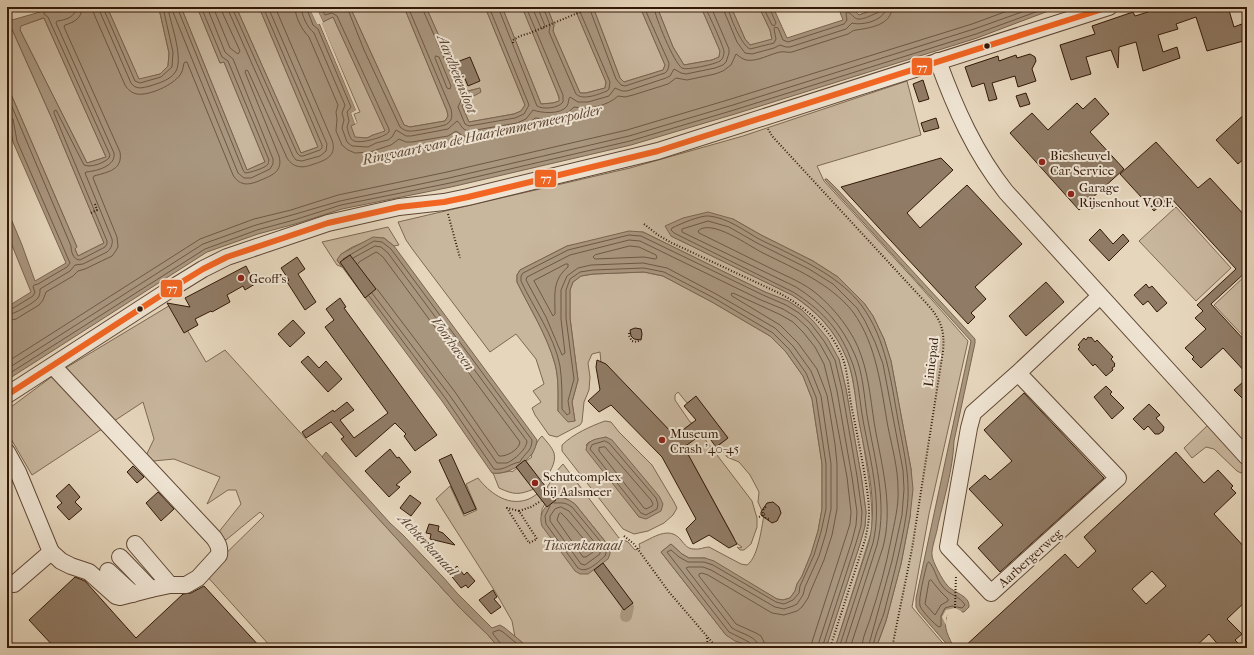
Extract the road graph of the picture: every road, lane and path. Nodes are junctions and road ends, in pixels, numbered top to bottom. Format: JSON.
{"nodes":[{"id":1,"x":592,"y":7,"type":"edge"},
{"id":2,"x":1109,"y":7,"type":"edge"},
{"id":3,"x":513,"y":43,"type":"dead end"},
{"id":4,"x":938,"y":61,"type":"junction"},
{"id":5,"x":764,"y":118,"type":"junction"},
{"id":6,"x":444,"y":202,"type":"junction"},
{"id":7,"x":94,"y":204,"type":"dead end"},
{"id":8,"x":91,"y":213,"type":"dead end"},
{"id":9,"x":644,"y":224,"type":"dead end"},
{"id":10,"x":460,"y":258,"type":"dead end"},
{"id":11,"x":1100,"y":296,"type":"junction"},
{"id":12,"x":629,"y":333,"type":"dead end"},
{"id":13,"x":640,"y":340,"type":"dead end"},
{"id":14,"x":53,"y":366,"type":"junction"},
{"id":15,"x":1018,"y":373,"type":"junction"},
{"id":16,"x":7,"y":395,"type":"edge"},
{"id":17,"x":7,"y":452,"type":"edge"},
{"id":18,"x":1247,"y":457,"type":"edge"},
{"id":19,"x":541,"y":501,"type":"dead end"},
{"id":20,"x":766,"y":507,"type":"dead end"},
{"id":21,"x":519,"y":511,"type":"junction"},
{"id":22,"x":764,"y":515,"type":"junction"},
{"id":23,"x":759,"y":517,"type":"dead end"},
{"id":24,"x":769,"y":519,"type":"dead end"},
{"id":25,"x":624,"y":536,"type":"dead end"},
{"id":26,"x":135,"y":544,"type":"dead end"},
{"id":27,"x":51,"y":552,"type":"junction"},
{"id":28,"x":120,"y":557,"type":"dead end"},
{"id":29,"x":108,"y":571,"type":"dead end"},
{"id":30,"x":956,"y":571,"type":"dead end"},
{"id":31,"x":14,"y":584,"type":"dead end"},
{"id":32,"x":170,"y":585,"type":"junction"},
{"id":33,"x":151,"y":589,"type":"junction"},
{"id":34,"x":133,"y":594,"type":"junction"},
{"id":35,"x":955,"y":608,"type":"dead end"},
{"id":36,"x":707,"y":636,"type":"junction"},
{"id":37,"x":708,"y":648,"type":"edge"},
{"id":38,"x":717,"y":648,"type":"edge"},
{"id":39,"x":830,"y":648,"type":"edge"},
{"id":40,"x":892,"y":648,"type":"edge"}],
"edges":[{"from":1,"to":3,"type":"path"},
{"from":2,"to":4,"type":"street"},
{"from":4,"to":5,"type":"street"},
{"from":4,"to":11,"type":"street"},
{"from":5,"to":6,"type":"street"},
{"from":5,"to":40,"type":"path","name":"Liniepad"},
{"from":6,"to":10,"type":"path"},
{"from":6,"to":14,"type":"street"},
{"from":7,"to":8,"type":"path"},
{"from":9,"to":39,"type":"path"},
{"from":11,"to":15,"type":"street","name":"Aarbergerweg"},
{"from":11,"to":18,"type":"street"},
{"from":12,"to":13,"type":"path"},
{"from":14,"to":16,"type":"street"},
{"from":14,"to":32,"type":"street"},
{"from":15,"to":15,"type":"street","name":"Aarbergerweg"},
{"from":17,"to":27,"type":"street"},
{"from":19,"to":21,"type":"path"},
{"from":20,"to":22,"type":"path"},
{"from":21,"to":21,"type":"path"},
{"from":22,"to":23,"type":"path"},
{"from":22,"to":24,"type":"path"},
{"from":25,"to":36,"type":"path"},
{"from":26,"to":32,"type":"street"},
{"from":27,"to":31,"type":"street"},
{"from":27,"to":34,"type":"street"},
{"from":28,"to":33,"type":"street"},
{"from":29,"to":34,"type":"street"},
{"from":30,"to":35,"type":"path"},
{"from":32,"to":33,"type":"street"},
{"from":33,"to":34,"type":"street"},
{"from":36,"to":37,"type":"path"},
{"from":36,"to":38,"type":"path"}]}
